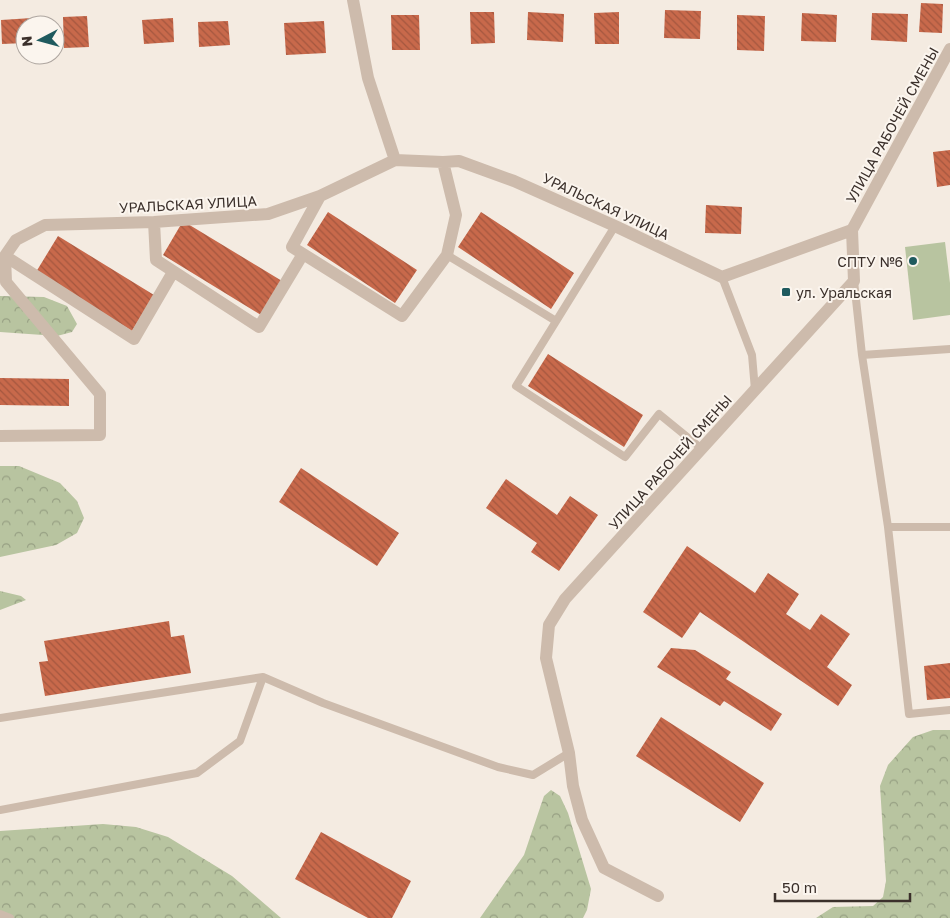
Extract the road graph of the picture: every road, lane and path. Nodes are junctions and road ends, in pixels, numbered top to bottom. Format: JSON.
{"nodes":[{"id":1,"x":353,"y":0,"type":"edge"},
{"id":2,"x":950,"y":49,"type":"edge"},
{"id":3,"x":395,"y":160,"type":"junction"},
{"id":4,"x":443,"y":162,"type":"junction"},
{"id":5,"x":320,"y":196,"type":"junction"},
{"id":6,"x":154,"y":222,"type":"junction"},
{"id":7,"x":615,"y":226,"type":"junction"},
{"id":8,"x":852,"y":230,"type":"junction"},
{"id":9,"x":303,"y":254,"type":"junction"},
{"id":10,"x":446,"y":255,"type":"junction"},
{"id":11,"x":5,"y":256,"type":"junction"},
{"id":12,"x":173,"y":272,"type":"junction"},
{"id":13,"x":722,"y":277,"type":"junction"},
{"id":14,"x":854,"y":281,"type":"junction"},
{"id":15,"x":556,"y":321,"type":"junction"},
{"id":16,"x":950,"y":349,"type":"edge"},
{"id":17,"x":862,"y":355,"type":"junction"},
{"id":18,"x":755,"y":390,"type":"junction"},
{"id":19,"x":0,"y":436,"type":"edge"},
{"id":20,"x":702,"y":449,"type":"junction"},
{"id":21,"x":888,"y":527,"type":"junction"},
{"id":22,"x":950,"y":527,"type":"edge"},
{"id":23,"x":263,"y":677,"type":"junction"},
{"id":24,"x":950,"y":710,"type":"edge"},
{"id":25,"x":0,"y":718,"type":"edge"},
{"id":26,"x":569,"y":754,"type":"junction"},
{"id":27,"x":0,"y":810,"type":"edge"},
{"id":28,"x":658,"y":896,"type":"dead end"},
{"id":29,"x":0,"y":914,"type":"edge"},
{"id":30,"x":10,"y":918,"type":"edge"}],
"edges":[{"from":1,"to":3,"type":"street"},
{"from":2,"to":8,"type":"street","name":"УЛИЦА РАБОЧЕЙ СМЕНЫ"},
{"from":3,"to":4,"type":"street","name":"УРАЛЬСКАЯ УЛИЦА"},
{"from":3,"to":5,"type":"street","name":"УРАЛЬСКАЯ УЛИЦА"},
{"from":4,"to":7,"type":"street","name":"УРАЛЬСКАЯ УЛИЦА"},
{"from":4,"to":10,"type":"street"},
{"from":5,"to":6,"type":"street","name":"УРАЛЬСКАЯ УЛИЦА"},
{"from":5,"to":9,"type":"street"},
{"from":6,"to":11,"type":"street","name":"УРАЛЬСКАЯ УЛИЦА"},
{"from":6,"to":12,"type":"street"},
{"from":7,"to":13,"type":"street","name":"УРАЛЬСКАЯ УЛИЦА"},
{"from":7,"to":15,"type":"lane"},
{"from":8,"to":13,"type":"street"},
{"from":8,"to":14,"type":"street"},
{"from":9,"to":10,"type":"street"},
{"from":9,"to":12,"type":"street"},
{"from":10,"to":15,"type":"lane"},
{"from":11,"to":12,"type":"street"},
{"from":11,"to":19,"type":"street"},
{"from":13,"to":18,"type":"lane"},
{"from":14,"to":17,"type":"lane"},
{"from":14,"to":18,"type":"street","name":"УЛИЦА РАБОЧЕЙ СМЕНЫ"},
{"from":15,"to":20,"type":"lane"},
{"from":16,"to":17,"type":"lane"},
{"from":17,"to":21,"type":"lane"},
{"from":18,"to":20,"type":"street","name":"УЛИЦА РАБОЧЕЙ СМЕНЫ"},
{"from":20,"to":26,"type":"street","name":"УЛИЦА РАБОЧЕЙ СМЕНЫ"},
{"from":21,"to":22,"type":"lane"},
{"from":21,"to":24,"type":"lane"},
{"from":23,"to":25,"type":"lane"},
{"from":23,"to":26,"type":"lane"},
{"from":23,"to":27,"type":"lane"},
{"from":26,"to":28,"type":"street","name":"УЛИЦА РАБОЧЕЙ СМЕНЫ"},
{"from":29,"to":30,"type":"lane"}]}
